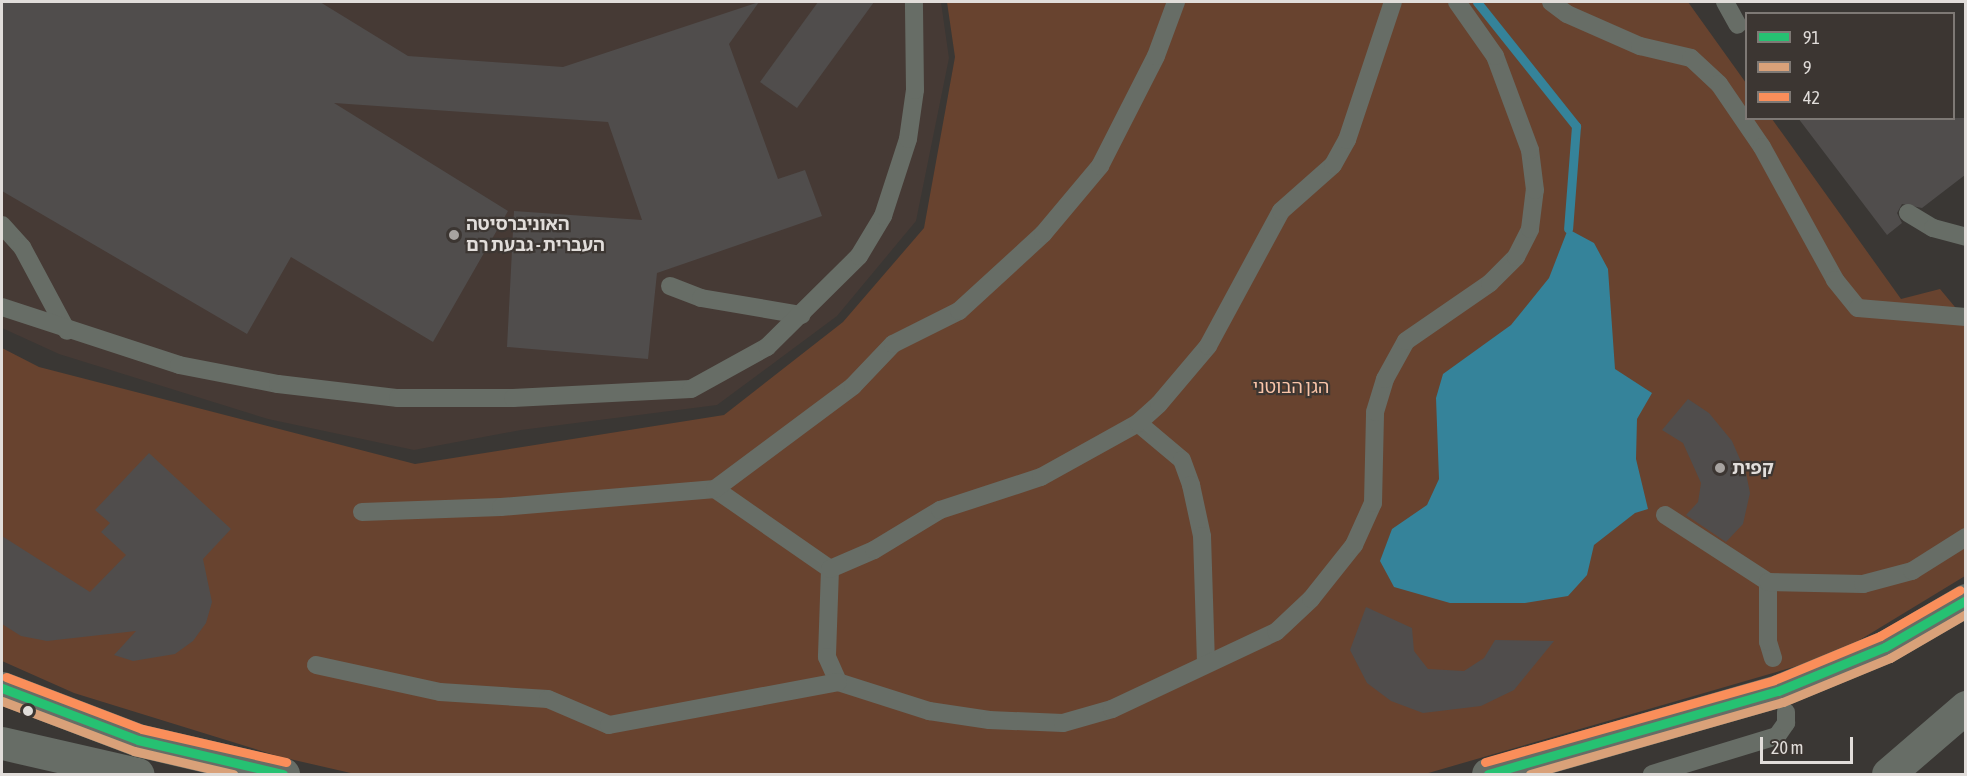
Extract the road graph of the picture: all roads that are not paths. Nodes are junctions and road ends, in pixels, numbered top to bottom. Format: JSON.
{"nodes":[{"id":1,"x":914,"y":2,"type":"edge"},
{"id":2,"x":1176,"y":2,"type":"edge"},
{"id":3,"x":1393,"y":2,"type":"edge"},
{"id":4,"x":1458,"y":2,"type":"edge"},
{"id":5,"x":1551,"y":2,"type":"edge"},
{"id":6,"x":1725,"y":2,"type":"edge"},
{"id":7,"x":1738,"y":25,"type":"dead end"},
{"id":8,"x":1908,"y":213,"type":"dead end"},
{"id":9,"x":2,"y":225,"type":"edge"},
{"id":10,"x":1965,"y":237,"type":"edge"},
{"id":11,"x":670,"y":286,"type":"dead end"},
{"id":12,"x":2,"y":307,"type":"edge"},
{"id":13,"x":802,"y":315,"type":"junction"},
{"id":14,"x":1965,"y":317,"type":"edge"},
{"id":15,"x":67,"y":331,"type":"junction"},
{"id":16,"x":1138,"y":423,"type":"junction"},
{"id":17,"x":715,"y":489,"type":"junction"},
{"id":18,"x":362,"y":512,"type":"dead end"},
{"id":19,"x":1665,"y":515,"type":"dead end"},
{"id":20,"x":1965,"y":537,"type":"edge"},
{"id":21,"x":830,"y":568,"type":"junction"},
{"id":22,"x":1768,"y":582,"type":"junction"},
{"id":23,"x":1965,"y":600,"type":"edge"},
{"id":24,"x":1773,"y":658,"type":"dead end"},
{"id":25,"x":1206,"y":664,"type":"junction"},
{"id":26,"x":316,"y":665,"type":"dead end"},
{"id":27,"x":838,"y":682,"type":"junction"},
{"id":28,"x":2,"y":688,"type":"edge"},
{"id":29,"x":1965,"y":707,"type":"edge"},
{"id":30,"x":1786,"y":712,"type":"dead end"},
{"id":31,"x":2,"y":743,"type":"edge"},
{"id":32,"x":215,"y":760,"type":"junction"},
{"id":33,"x":137,"y":774,"type":"edge"},
{"id":34,"x":255,"y":774,"type":"edge"},
{"id":35,"x":283,"y":774,"type":"edge"},
{"id":36,"x":1488,"y":774,"type":"edge"},
{"id":37,"x":1652,"y":774,"type":"edge"},
{"id":38,"x":1888,"y":774,"type":"edge"}],
"edges":[{"from":1,"to":13,"type":"lane"},
{"from":2,"to":17,"type":"lane"},
{"from":3,"to":16,"type":"lane"},
{"from":4,"to":25,"type":"lane"},
{"from":5,"to":14,"type":"lane"},
{"from":6,"to":7,"type":"lane"},
{"from":8,"to":10,"type":"lane"},
{"from":9,"to":15,"type":"lane"},
{"from":11,"to":13,"type":"lane"},
{"from":12,"to":15,"type":"lane"},
{"from":13,"to":15,"type":"lane"},
{"from":16,"to":21,"type":"lane"},
{"from":16,"to":25,"type":"lane"},
{"from":17,"to":18,"type":"lane"},
{"from":17,"to":21,"type":"lane"},
{"from":19,"to":22,"type":"lane"},
{"from":20,"to":22,"type":"lane"},
{"from":21,"to":27,"type":"lane"},
{"from":22,"to":24,"type":"lane"},
{"from":23,"to":36,"type":"street"},
{"from":25,"to":27,"type":"lane"},
{"from":26,"to":27,"type":"lane"},
{"from":28,"to":32,"type":"street"},
{"from":29,"to":38,"type":"street"},
{"from":30,"to":37,"type":"lane"},
{"from":31,"to":33,"type":"street"},
{"from":32,"to":34,"type":"lane"},
{"from":32,"to":35,"type":"street"}]}
